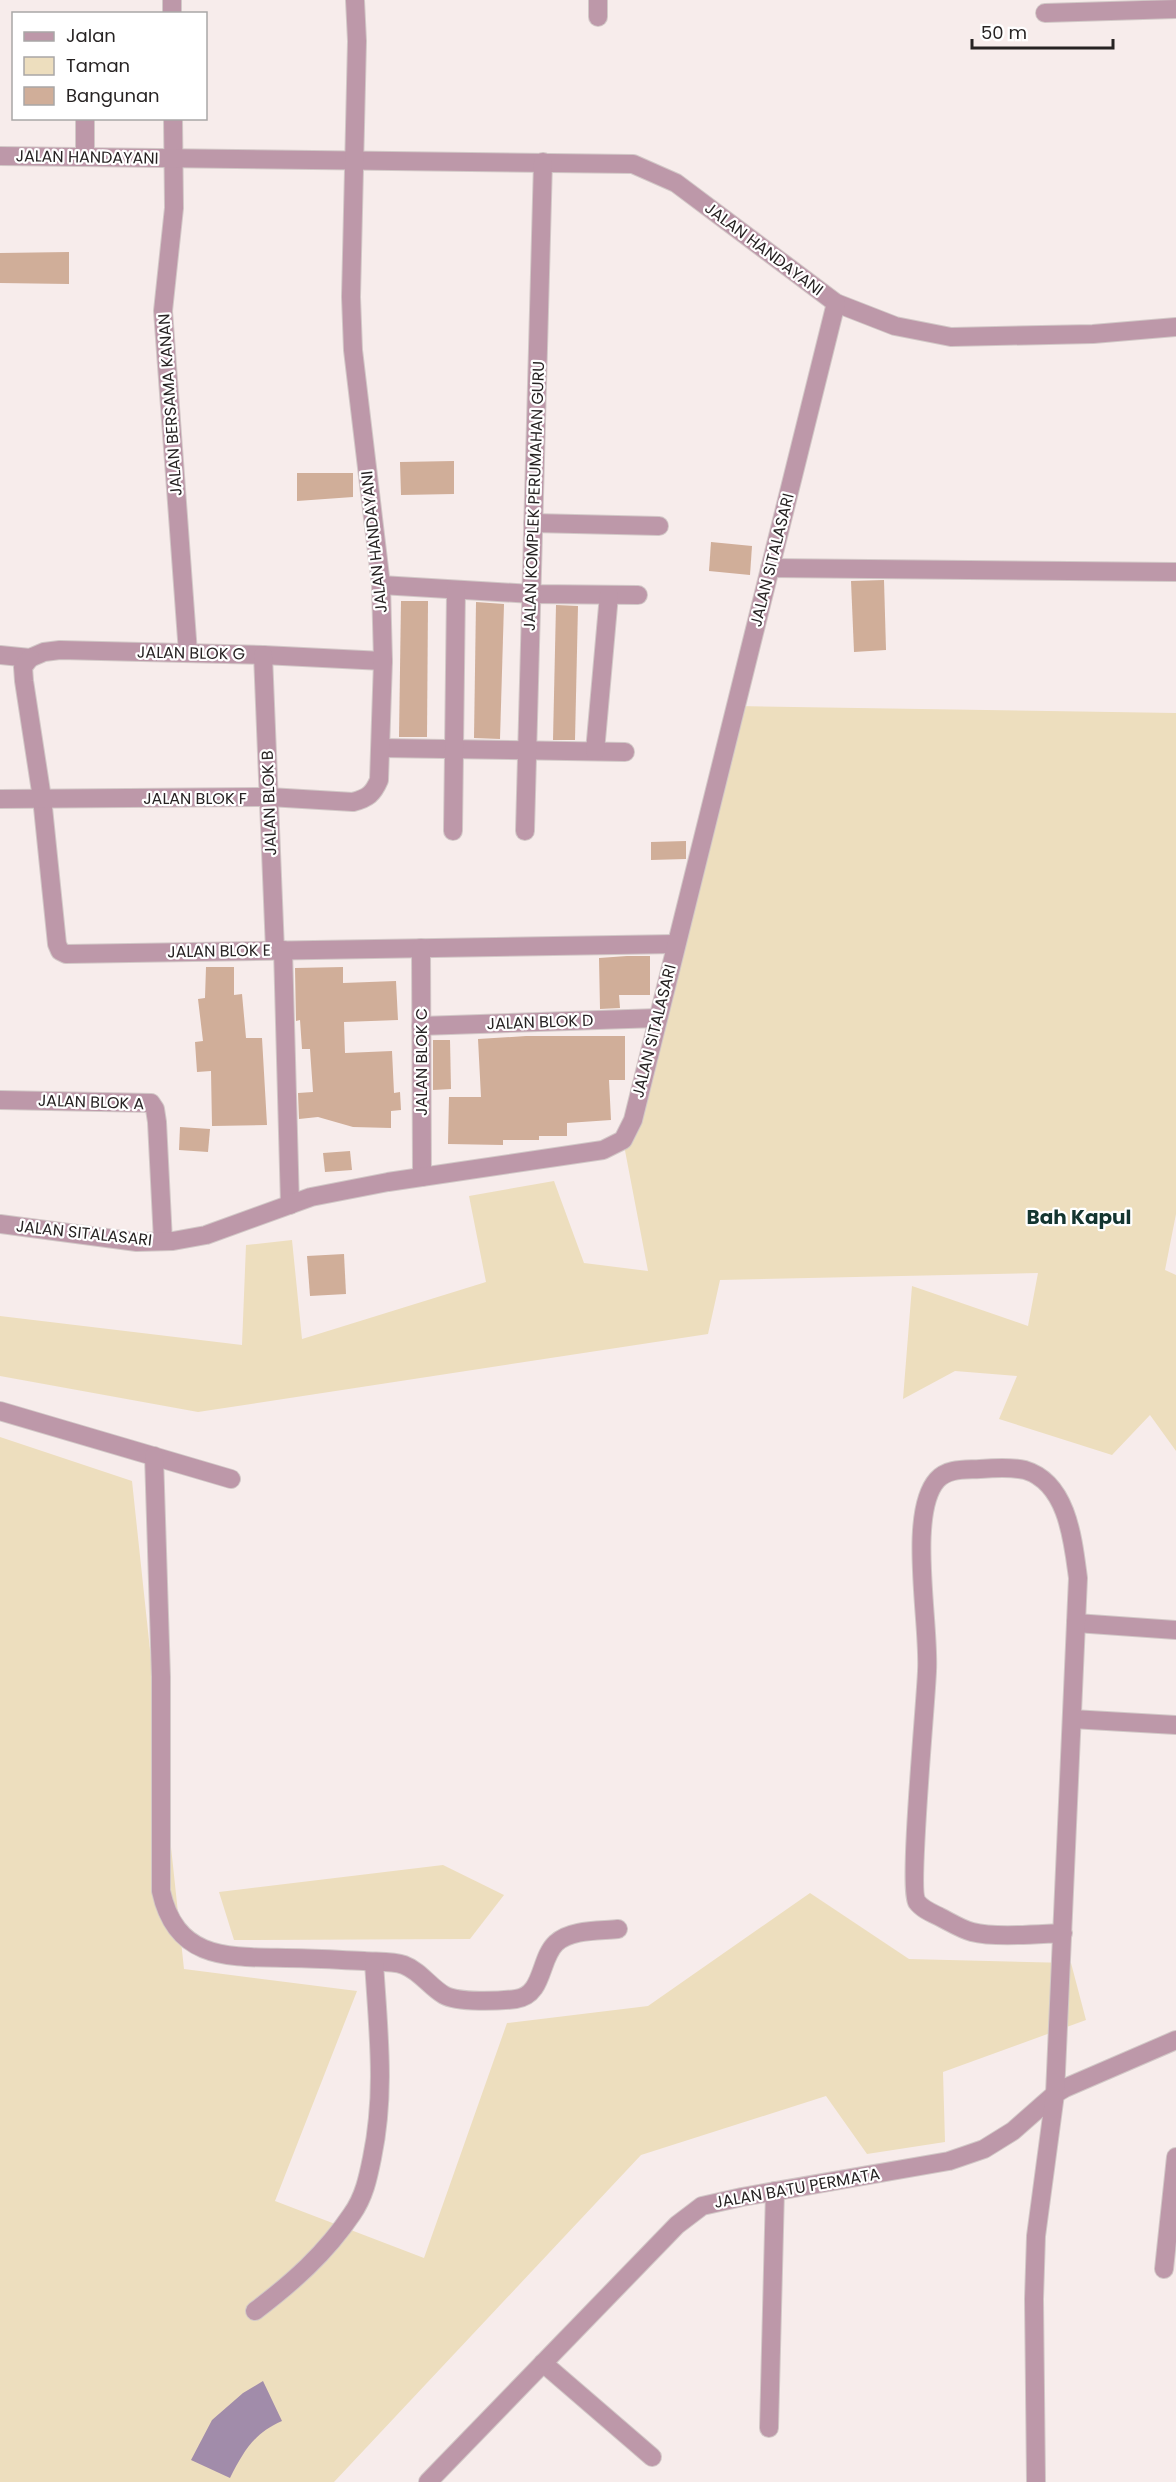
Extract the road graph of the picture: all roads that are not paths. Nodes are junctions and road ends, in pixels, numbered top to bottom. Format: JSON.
{"nodes":[{"id":1,"x":355,"y":0,"type":"edge"},
{"id":2,"x":1176,"y":9,"type":"edge"},
{"id":3,"x":1045,"y":13,"type":"dead end"},
{"id":4,"x":85,"y":120,"type":"edge"},
{"id":5,"x":173,"y":120,"type":"edge"},
{"id":6,"x":0,"y":156,"type":"edge"},
{"id":7,"x":85,"y":157,"type":"junction"},
{"id":8,"x":174,"y":158,"type":"junction"},
{"id":9,"x":354,"y":160,"type":"junction"},
{"id":10,"x":543,"y":162,"type":"junction"},
{"id":11,"x":836,"y":303,"type":"junction"},
{"id":12,"x":1176,"y":327,"type":"edge"},
{"id":13,"x":533,"y":523,"type":"junction"},
{"id":14,"x":659,"y":526,"type":"dead end"},
{"id":15,"x":770,"y":568,"type":"junction"},
{"id":16,"x":1176,"y":572,"type":"edge"},
{"id":17,"x":381,"y":585,"type":"junction"},
{"id":18,"x":456,"y":590,"type":"junction"},
{"id":19,"x":532,"y":594,"type":"junction"},
{"id":20,"x":609,"y":595,"type":"junction"},
{"id":21,"x":638,"y":595,"type":"dead end"},
{"id":22,"x":188,"y":653,"type":"junction"},
{"id":23,"x":0,"y":655,"type":"edge"},
{"id":24,"x":263,"y":655,"type":"junction"},
{"id":25,"x":30,"y":658,"type":"junction"},
{"id":26,"x":383,"y":661,"type":"junction"},
{"id":27,"x":381,"y":748,"type":"junction"},
{"id":28,"x":453,"y":750,"type":"junction"},
{"id":29,"x":526,"y":750,"type":"junction"},
{"id":30,"x":595,"y":751,"type":"junction"},
{"id":31,"x":625,"y":752,"type":"dead end"},
{"id":32,"x":379,"y":780,"type":"joint"},
{"id":33,"x":269,"y":797,"type":"junction"},
{"id":34,"x":42,"y":798,"type":"junction"},
{"id":35,"x":0,"y":799,"type":"edge"},
{"id":36,"x":453,"y":831,"type":"dead end"},
{"id":37,"x":525,"y":831,"type":"dead end"},
{"id":38,"x":676,"y":944,"type":"junction"},
{"id":39,"x":421,"y":948,"type":"junction"},
{"id":40,"x":279,"y":950,"type":"junction"},
{"id":41,"x":658,"y":1018,"type":"junction"},
{"id":42,"x":421,"y":1026,"type":"junction"},
{"id":43,"x":0,"y":1100,"type":"edge"},
{"id":44,"x":422,"y":1177,"type":"junction"},
{"id":45,"x":290,"y":1205,"type":"junction"},
{"id":46,"x":0,"y":1224,"type":"edge"},
{"id":47,"x":163,"y":1241,"type":"junction"},
{"id":48,"x":0,"y":1411,"type":"edge"},
{"id":49,"x":154,"y":1456,"type":"junction"},
{"id":50,"x":231,"y":1479,"type":"dead end"},
{"id":51,"x":1076,"y":1623,"type":"junction"},
{"id":52,"x":1176,"y":1630,"type":"edge"},
{"id":53,"x":1072,"y":1719,"type":"junction"},
{"id":54,"x":1176,"y":1725,"type":"edge"},
{"id":55,"x":618,"y":1929,"type":"dead end"},
{"id":56,"x":1063,"y":1933,"type":"junction"},
{"id":57,"x":374,"y":1962,"type":"junction"},
{"id":58,"x":1176,"y":2040,"type":"edge"},
{"id":59,"x":1055,"y":2094,"type":"junction"},
{"id":60,"x":1176,"y":2157,"type":"edge"},
{"id":61,"x":775,"y":2191,"type":"junction"},
{"id":62,"x":1164,"y":2269,"type":"dead end"},
{"id":63,"x":255,"y":2311,"type":"dead end"},
{"id":64,"x":543,"y":2363,"type":"junction"},
{"id":65,"x":769,"y":2428,"type":"dead end"},
{"id":66,"x":652,"y":2457,"type":"dead end"},
{"id":67,"x":428,"y":2482,"type":"edge"},
{"id":68,"x":1036,"y":2482,"type":"edge"}],
"edges":[{"from":1,"to":9,"type":"street"},
{"from":2,"to":3,"type":"street"},
{"from":4,"to":7,"type":"street"},
{"from":5,"to":8,"type":"street","name":"JALAN BERSAMA KANAN"},
{"from":6,"to":7,"type":"street","name":"JALAN HANDAYANI"},
{"from":7,"to":8,"type":"street","name":"JALAN HANDAYANI"},
{"from":8,"to":9,"type":"street","name":"JALAN HANDAYANI"},
{"from":8,"to":22,"type":"street","name":"JALAN BERSAMA KANAN"},
{"from":9,"to":10,"type":"street","name":"JALAN HANDAYANI"},
{"from":9,"to":17,"type":"street","name":"JALAN HANDAYANI"},
{"from":10,"to":11,"type":"street","name":"JALAN HANDAYANI"},
{"from":10,"to":13,"type":"street","name":"JALAN KOMPLEK PERUMAHAN GURU"},
{"from":11,"to":12,"type":"street","name":"JALAN HANDAYANI"},
{"from":11,"to":15,"type":"street","name":"JALAN SITALASARI"},
{"from":13,"to":14,"type":"street"},
{"from":13,"to":19,"type":"street","name":"JALAN KOMPLEK PERUMAHAN GURU"},
{"from":15,"to":16,"type":"street"},
{"from":15,"to":38,"type":"street","name":"JALAN SITALASARI"},
{"from":17,"to":18,"type":"street"},
{"from":17,"to":26,"type":"street","name":"JALAN HANDAYANI"},
{"from":18,"to":19,"type":"street"},
{"from":18,"to":28,"type":"street"},
{"from":19,"to":20,"type":"street"},
{"from":19,"to":29,"type":"street","name":"JALAN KOMPLEK PERUMAHAN GURU"},
{"from":20,"to":21,"type":"street"},
{"from":20,"to":30,"type":"street"},
{"from":22,"to":24,"type":"street","name":"JALAN BLOK G"},
{"from":22,"to":25,"type":"street","name":"JALAN BLOK G"},
{"from":23,"to":25,"type":"street","name":"JALAN BLOK G"},
{"from":24,"to":26,"type":"street","name":"JALAN BLOK G"},
{"from":24,"to":33,"type":"street","name":"JALAN BLOK B"},
{"from":25,"to":34,"type":"street","name":"JALAN BLOK E"},
{"from":26,"to":27,"type":"street","name":"JALAN HANDAYANI"},
{"from":27,"to":28,"type":"street"},
{"from":27,"to":32,"type":"street","name":"JALAN HANDAYANI"},
{"from":28,"to":29,"type":"street"},
{"from":28,"to":36,"type":"street"},
{"from":29,"to":30,"type":"street"},
{"from":29,"to":37,"type":"street","name":"JALAN KOMPLEK PERUMAHAN GURU"},
{"from":30,"to":31,"type":"street"},
{"from":32,"to":33,"type":"street","name":"JALAN BLOK F"},
{"from":33,"to":34,"type":"street","name":"JALAN BLOK F"},
{"from":33,"to":40,"type":"street","name":"JALAN BLOK B"},
{"from":34,"to":35,"type":"street","name":"JALAN BLOK F"},
{"from":34,"to":40,"type":"street","name":"JALAN BLOK E"},
{"from":38,"to":39,"type":"street","name":"JALAN BLOK E"},
{"from":38,"to":41,"type":"street","name":"JALAN SITALASARI"},
{"from":39,"to":40,"type":"street","name":"JALAN BLOK E"},
{"from":39,"to":42,"type":"street","name":"JALAN BLOK C"},
{"from":40,"to":45,"type":"street","name":"JALAN BLOK B"},
{"from":41,"to":42,"type":"street","name":"JALAN BLOK D"},
{"from":41,"to":44,"type":"street","name":"JALAN SITALASARI"},
{"from":42,"to":44,"type":"street","name":"JALAN BLOK C"},
{"from":43,"to":47,"type":"street","name":"JALAN BLOK A"},
{"from":44,"to":45,"type":"street","name":"JALAN SITALASARI"},
{"from":45,"to":47,"type":"street","name":"JALAN SITALASARI"},
{"from":46,"to":47,"type":"street","name":"JALAN SITALASARI"},
{"from":48,"to":49,"type":"street"},
{"from":49,"to":50,"type":"street"},
{"from":49,"to":57,"type":"street"},
{"from":51,"to":52,"type":"street"},
{"from":51,"to":53,"type":"street"},
{"from":51,"to":56,"type":"street"},
{"from":53,"to":54,"type":"street"},
{"from":53,"to":56,"type":"street"},
{"from":55,"to":57,"type":"street"},
{"from":56,"to":59,"type":"street"},
{"from":57,"to":63,"type":"street"},
{"from":58,"to":59,"type":"street","name":"JALAN BATU PERMATA"},
{"from":59,"to":61,"type":"street","name":"JALAN BATU PERMATA"},
{"from":59,"to":68,"type":"street"},
{"from":60,"to":62,"type":"street"},
{"from":61,"to":64,"type":"street","name":"JALAN BATU PERMATA"},
{"from":61,"to":65,"type":"street"},
{"from":64,"to":66,"type":"street"},
{"from":64,"to":67,"type":"street","name":"JALAN BATU PERMATA"}]}
